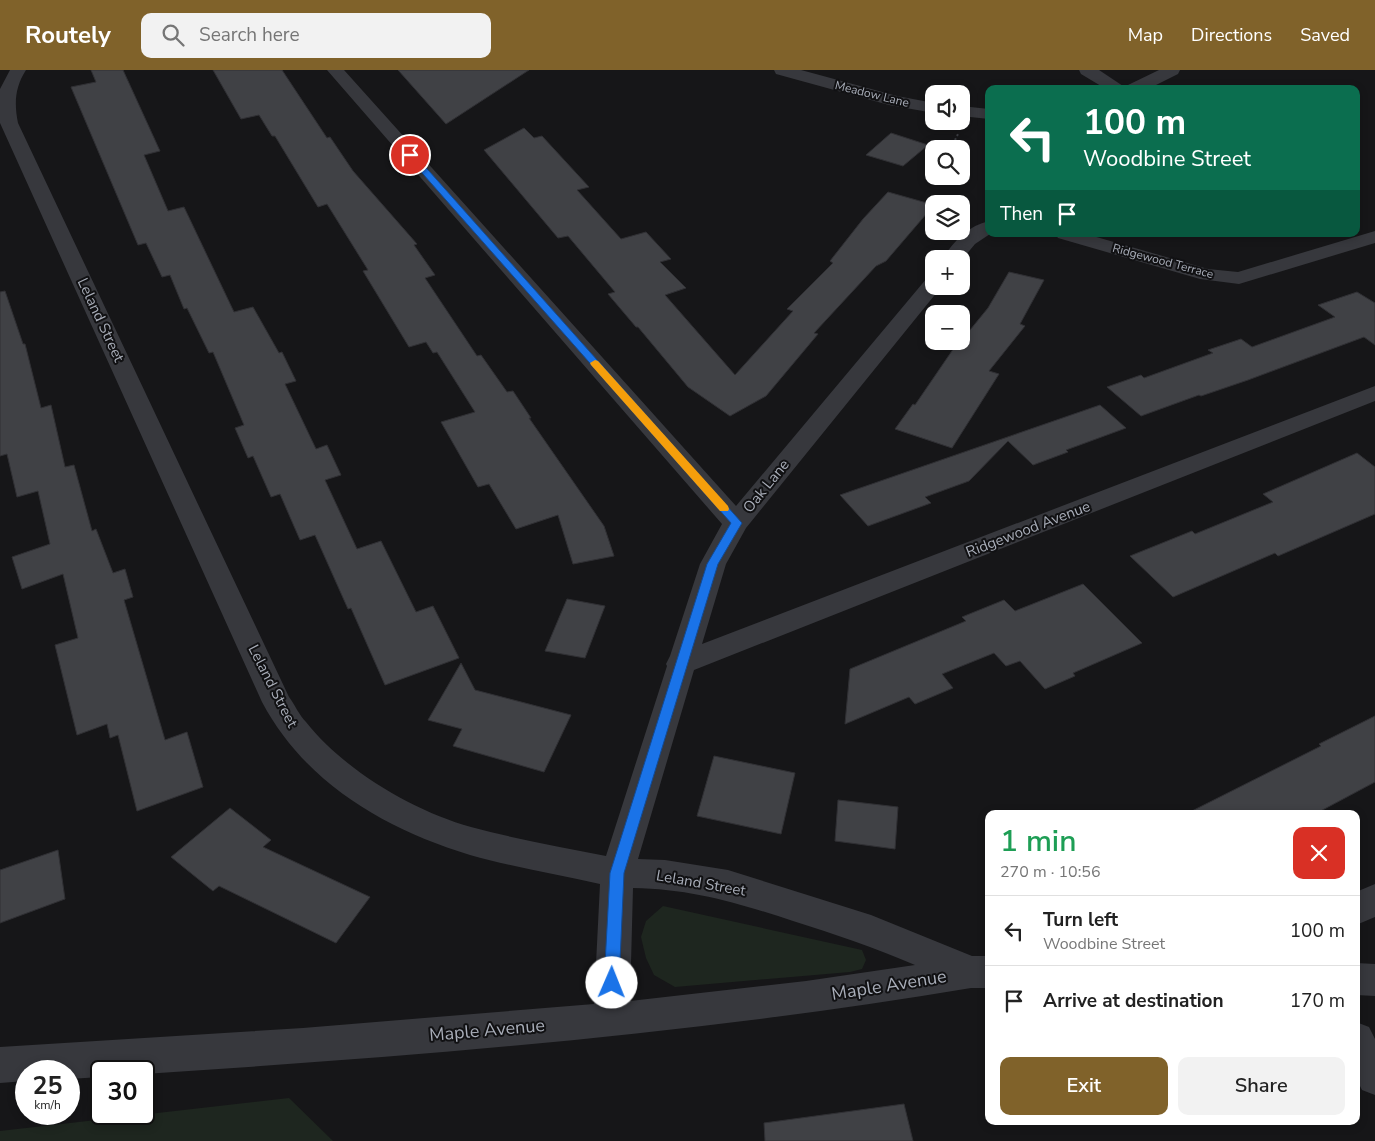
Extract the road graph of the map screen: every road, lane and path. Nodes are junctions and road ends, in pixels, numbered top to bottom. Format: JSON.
{"nodes":[{"id":1,"x":18,"y":70,"type":"edge"},
{"id":2,"x":335,"y":70,"type":"edge"},
{"id":3,"x":782,"y":70,"type":"edge"},
{"id":4,"x":1087,"y":70,"type":"edge"},
{"id":5,"x":1172,"y":70,"type":"edge"},
{"id":6,"x":1111,"y":85,"type":"edge"},
{"id":7,"x":1142,"y":85,"type":"edge"},
{"id":8,"x":925,"y":106,"type":"edge"},
{"id":9,"x":970,"y":112,"type":"edge"},
{"id":10,"x":985,"y":114,"type":"edge"},
{"id":11,"x":985,"y":228,"type":"edge"},
{"id":12,"x":1075,"y":237,"type":"edge"},
{"id":13,"x":1375,"y":237,"type":"edge"},
{"id":14,"x":960,"y":250,"type":"edge"},
{"id":15,"x":925,"y":293,"type":"edge"},
{"id":16,"x":1375,"y":393,"type":"edge"},
{"id":17,"x":736,"y":523,"type":"junction"},
{"id":18,"x":680,"y":664,"type":"junction"},
{"id":19,"x":617,"y":873,"type":"junction"},
{"id":20,"x":1375,"y":899,"type":"edge"},
{"id":21,"x":1360,"y":908,"type":"edge"},
{"id":22,"x":980,"y":972,"type":"edge"},
{"id":23,"x":1360,"y":979,"type":"edge"},
{"id":24,"x":1375,"y":980,"type":"edge"},
{"id":25,"x":611,"y":1019,"type":"junction"},
{"id":26,"x":1360,"y":1047,"type":"edge"},
{"id":27,"x":0,"y":1065,"type":"edge"},
{"id":28,"x":1375,"y":1077,"type":"edge"}],
"edges":[{"from":1,"to":19,"type":"street","name":"Leland Street"},
{"from":2,"to":17,"type":"street"},
{"from":3,"to":8,"type":"street","name":"Meadow Lane"},
{"from":4,"to":6,"type":"street"},
{"from":5,"to":7,"type":"street"},
{"from":9,"to":10,"type":"street"},
{"from":11,"to":14,"type":"street"},
{"from":12,"to":13,"type":"street","name":"Ridgewood Terrace"},
{"from":15,"to":17,"type":"street","name":"Oak Lane"},
{"from":16,"to":18,"type":"street","name":"Ridgewood Avenue"},
{"from":17,"to":18,"type":"street","name":"Oak Lane"},
{"from":18,"to":19,"type":"street","name":"Oak Lane"},
{"from":19,"to":22,"type":"street","name":"Leland Street"},
{"from":19,"to":25,"type":"street","name":"Oak Lane"},
{"from":20,"to":21,"type":"street"},
{"from":22,"to":25,"type":"street","name":"Maple Avenue"},
{"from":23,"to":24,"type":"street"},
{"from":25,"to":27,"type":"street","name":"Maple Avenue"},
{"from":26,"to":28,"type":"street"}]}
